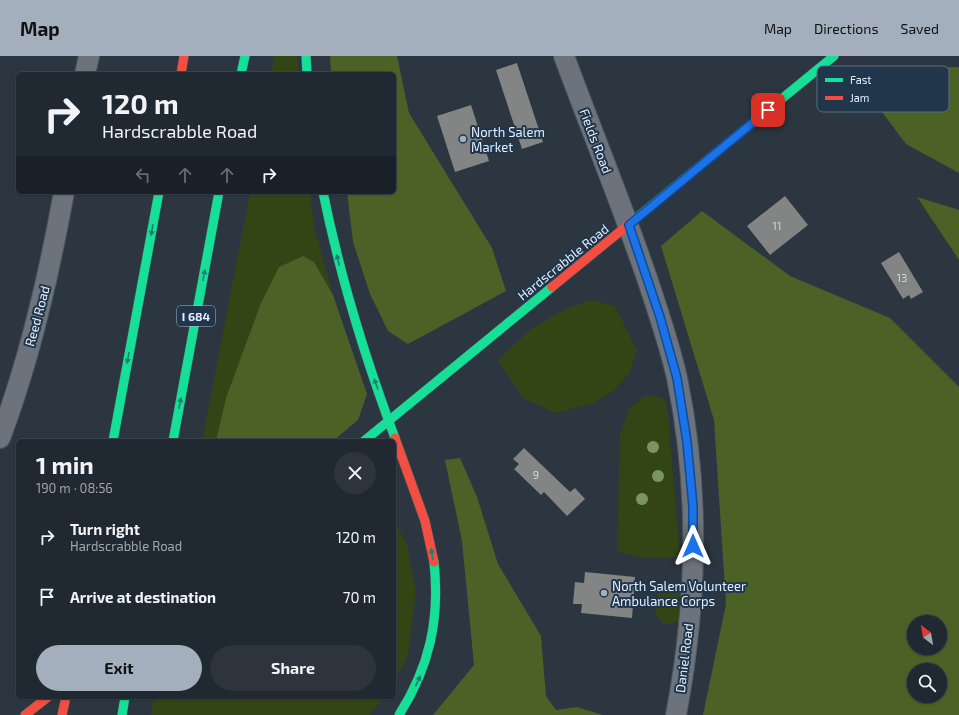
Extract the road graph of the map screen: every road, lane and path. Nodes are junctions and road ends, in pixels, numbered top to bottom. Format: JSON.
{"nodes":[{"id":1,"x":89,"y":56,"type":"edge"},
{"id":2,"x":184,"y":56,"type":"edge"},
{"id":3,"x":244,"y":56,"type":"edge"},
{"id":4,"x":306,"y":56,"type":"edge"},
{"id":5,"x":564,"y":56,"type":"edge"},
{"id":6,"x":834,"y":56,"type":"edge"},
{"id":7,"x":822,"y":66,"type":"edge"},
{"id":8,"x":817,"y":70,"type":"edge"},
{"id":9,"x":85,"y":72,"type":"edge"},
{"id":10,"x":181,"y":72,"type":"edge"},
{"id":11,"x":241,"y":72,"type":"edge"},
{"id":12,"x":307,"y":72,"type":"edge"},
{"id":13,"x":64,"y":194,"type":"edge"},
{"id":14,"x":159,"y":194,"type":"edge"},
{"id":15,"x":219,"y":194,"type":"edge"},
{"id":16,"x":323,"y":194,"type":"edge"},
{"id":17,"x":629,"y":225,"type":"junction"},
{"id":18,"x":389,"y":420,"type":"junction"},
{"id":19,"x":0,"y":438,"type":"edge"},
{"id":20,"x":113,"y":439,"type":"edge"},
{"id":21,"x":173,"y":439,"type":"edge"},
{"id":22,"x":366,"y":439,"type":"edge"},
{"id":23,"x":396,"y":439,"type":"edge"},
{"id":24,"x":396,"y":440,"type":"edge"},
{"id":25,"x":45,"y":699,"type":"edge"},
{"id":26,"x":66,"y":699,"type":"edge"},
{"id":27,"x":125,"y":699,"type":"edge"},
{"id":28,"x":25,"y":715,"type":"edge"},
{"id":29,"x":62,"y":715,"type":"edge"},
{"id":30,"x":122,"y":715,"type":"edge"},
{"id":31,"x":399,"y":715,"type":"edge"},
{"id":32,"x":676,"y":715,"type":"edge"}],
"edges":[{"from":1,"to":9,"type":"street"},
{"from":2,"to":10,"type":"main road"},
{"from":3,"to":11,"type":"main road"},
{"from":4,"to":12,"type":"main road"},
{"from":5,"to":17,"type":"street","name":"Fields Road"},
{"from":6,"to":7,"type":"main road","name":"Hardscrabble Road"},
{"from":8,"to":17,"type":"main road","name":"Hardscrabble Road"},
{"from":13,"to":19,"type":"street","name":"Reed Road"},
{"from":14,"to":20,"type":"main road","one_way":true},
{"from":21,"to":15,"type":"main road","number":"I 684","one_way":true},
{"from":18,"to":16,"type":"main road","one_way":true},
{"from":17,"to":18,"type":"main road","name":"Hardscrabble Road"},
{"from":17,"to":32,"type":"street","name":"Daniel Road"},
{"from":18,"to":22,"type":"main road","name":"Hardscrabble Road"},
{"from":23,"to":18,"type":"main road","one_way":true},
{"from":31,"to":24,"type":"main road","one_way":true},
{"from":25,"to":28,"type":"main road"},
{"from":26,"to":29,"type":"main road"},
{"from":27,"to":30,"type":"main road"}]}
